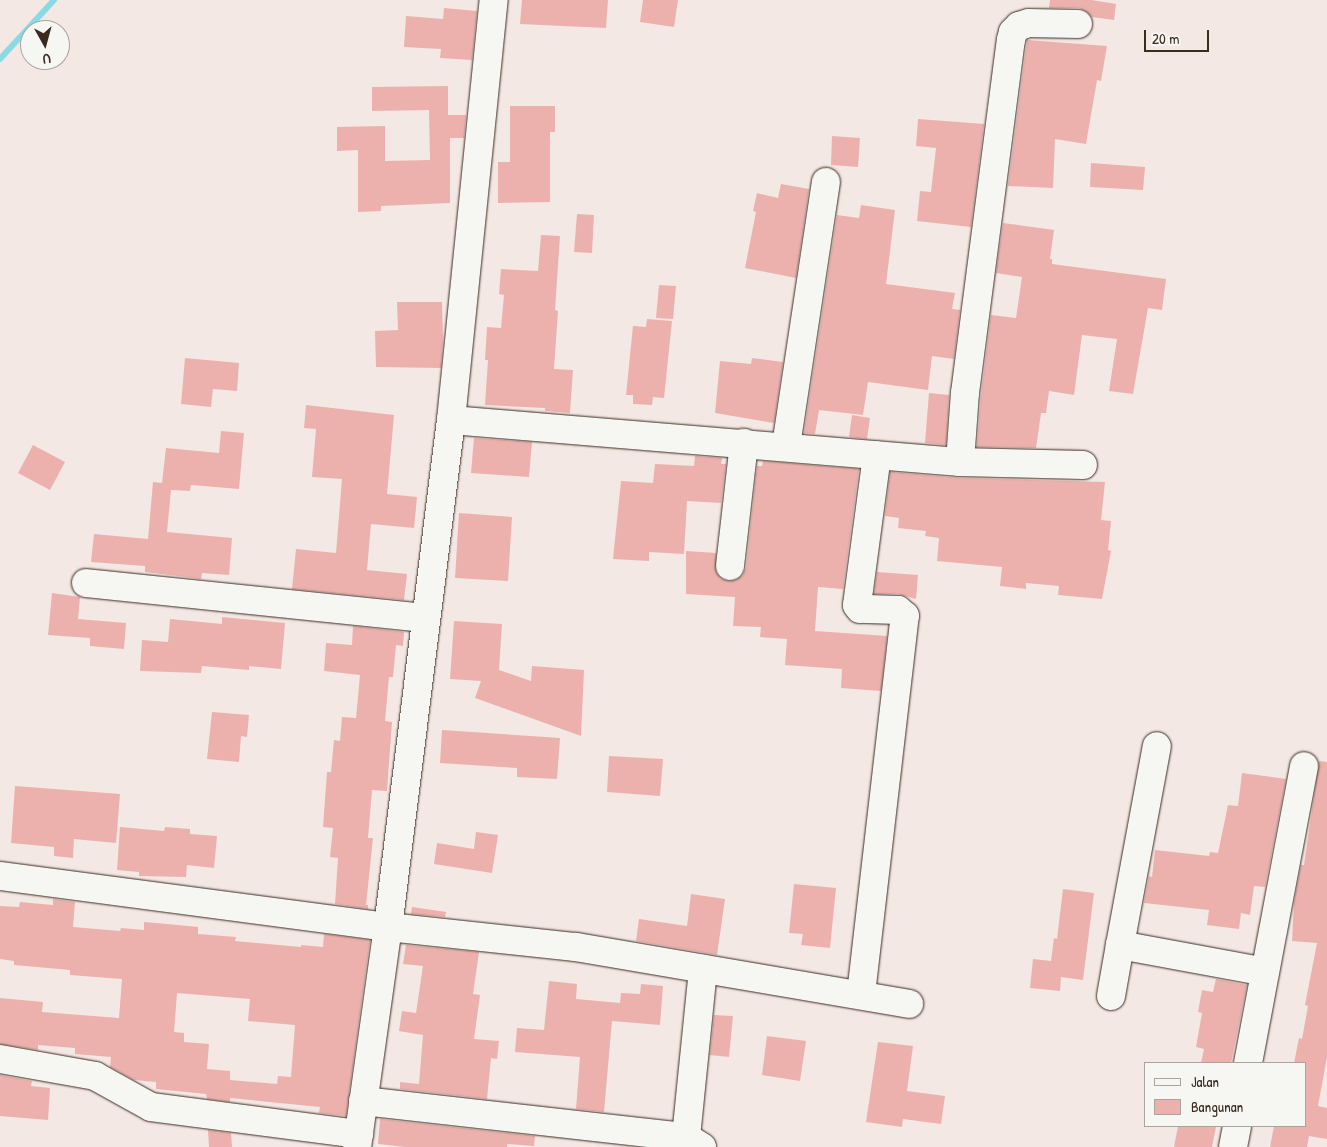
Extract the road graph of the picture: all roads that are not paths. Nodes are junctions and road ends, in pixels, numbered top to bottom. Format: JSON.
{"nodes":[{"id":1,"x":494,"y":0,"type":"edge"},
{"id":2,"x":1078,"y":24,"type":"dead end"},
{"id":3,"x":826,"y":182,"type":"dead end"},
{"id":4,"x":450,"y":420,"type":"junction"},
{"id":5,"x":744,"y":443,"type":"junction"},
{"id":6,"x":786,"y":446,"type":"junction"},
{"id":7,"x":877,"y":455,"type":"junction"},
{"id":8,"x":960,"y":462,"type":"junction"},
{"id":9,"x":1083,"y":465,"type":"dead end"},
{"id":10,"x":730,"y":566,"type":"dead end"},
{"id":11,"x":86,"y":583,"type":"dead end"},
{"id":12,"x":425,"y":618,"type":"junction"},
{"id":13,"x":1157,"y":746,"type":"dead end"},
{"id":14,"x":1304,"y":766,"type":"dead end"},
{"id":15,"x":0,"y":876,"type":"edge"},
{"id":16,"x":388,"y":927,"type":"junction"},
{"id":17,"x":1120,"y":945,"type":"junction"},
{"id":18,"x":703,"y":969,"type":"junction"},
{"id":19,"x":1265,"y":972,"type":"junction"},
{"id":20,"x":860,"y":994,"type":"junction"},
{"id":21,"x":1111,"y":996,"type":"dead end"},
{"id":22,"x":909,"y":1004,"type":"dead end"},
{"id":23,"x":0,"y":1059,"type":"edge"},
{"id":24,"x":1248,"y":1062,"type":"edge"},
{"id":25,"x":363,"y":1101,"type":"junction"},
{"id":26,"x":1237,"y":1127,"type":"edge"},
{"id":27,"x":358,"y":1140,"type":"edge"},
{"id":28,"x":694,"y":1142,"type":"edge"},
{"id":29,"x":1233,"y":1147,"type":"edge"}],
"edges":[{"from":1,"to":4,"type":"street"},
{"from":2,"to":8,"type":"street"},
{"from":3,"to":6,"type":"street"},
{"from":4,"to":5,"type":"street"},
{"from":4,"to":12,"type":"street"},
{"from":5,"to":6,"type":"street"},
{"from":5,"to":10,"type":"street"},
{"from":6,"to":7,"type":"street"},
{"from":7,"to":8,"type":"street"},
{"from":7,"to":20,"type":"street"},
{"from":8,"to":9,"type":"street"},
{"from":11,"to":12,"type":"street"},
{"from":12,"to":16,"type":"street"},
{"from":13,"to":17,"type":"street"},
{"from":14,"to":19,"type":"street"},
{"from":15,"to":16,"type":"street"},
{"from":16,"to":18,"type":"street"},
{"from":16,"to":25,"type":"street"},
{"from":17,"to":19,"type":"street"},
{"from":17,"to":21,"type":"street"},
{"from":18,"to":20,"type":"street"},
{"from":18,"to":28,"type":"street"},
{"from":19,"to":24,"type":"street"},
{"from":20,"to":22,"type":"street"},
{"from":23,"to":27,"type":"street"},
{"from":25,"to":27,"type":"street"},
{"from":25,"to":28,"type":"street"},
{"from":26,"to":29,"type":"street"}]}
